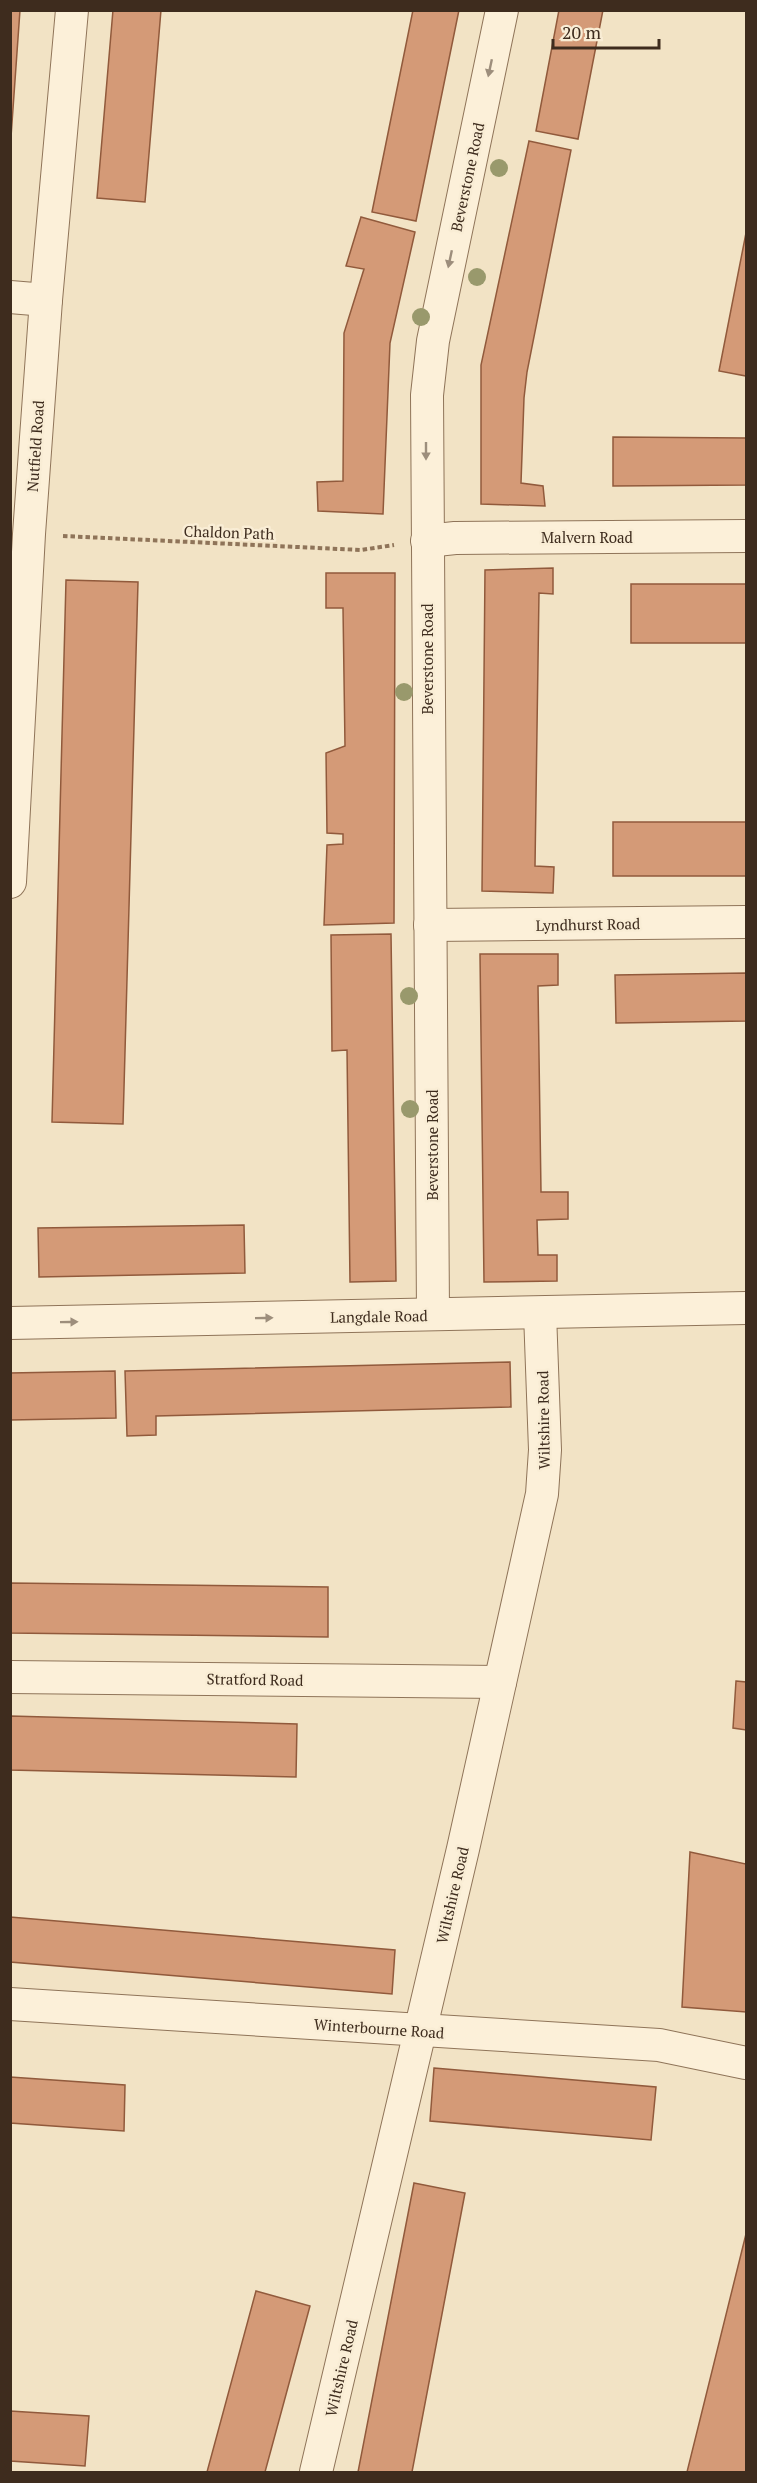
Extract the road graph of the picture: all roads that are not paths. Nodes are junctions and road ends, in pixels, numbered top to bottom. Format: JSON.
{"nodes":[{"id":1,"x":72,"y":10,"type":"edge"},
{"id":2,"x":502,"y":10,"type":"edge"},
{"id":3,"x":10,"y":297,"type":"edge"},
{"id":4,"x":46,"y":300,"type":"junction"},
{"id":5,"x":747,"y":536,"type":"edge"},
{"id":6,"x":427,"y":541,"type":"junction"},
{"id":7,"x":17,"y":638,"type":"edge"},
{"id":8,"x":10,"y":882,"type":"edge"},
{"id":9,"x":747,"y":922,"type":"edge"},
{"id":10,"x":430,"y":925,"type":"junction"},
{"id":11,"x":747,"y":1308,"type":"edge"},
{"id":12,"x":540,"y":1313,"type":"junction"},
{"id":13,"x":433,"y":1314,"type":"junction"},
{"id":14,"x":10,"y":1323,"type":"edge"},
{"id":15,"x":10,"y":1677,"type":"edge"},
{"id":16,"x":500,"y":1682,"type":"junction"},
{"id":17,"x":10,"y":2004,"type":"edge"},
{"id":18,"x":420,"y":2031,"type":"junction"},
{"id":19,"x":747,"y":2063,"type":"edge"},
{"id":20,"x":316,"y":2472,"type":"edge"}],
"edges":[{"from":1,"to":4,"type":"street","name":"Nutfield Road"},
{"from":2,"to":6,"type":"street","name":"Beverstone Road","one_way":true},
{"from":3,"to":4,"type":"street"},
{"from":4,"to":7,"type":"street","name":"Nutfield Road"},
{"from":5,"to":6,"type":"street","name":"Malvern Road"},
{"from":6,"to":10,"type":"street","name":"Beverstone Road"},
{"from":7,"to":8,"type":"street","name":"Nutfield Road"},
{"from":9,"to":10,"type":"street","name":"Lyndhurst Road"},
{"from":10,"to":13,"type":"street","name":"Beverstone Road"},
{"from":11,"to":12,"type":"street","name":"Langdale Road"},
{"from":12,"to":13,"type":"street","name":"Langdale Road"},
{"from":12,"to":16,"type":"street","name":"Wiltshire Road"},
{"from":14,"to":13,"type":"street","name":"Langdale Road","one_way":true},
{"from":15,"to":16,"type":"street","name":"Stratford Road"},
{"from":16,"to":18,"type":"street","name":"Wiltshire Road"},
{"from":17,"to":18,"type":"street","name":"Winterbourne Road"},
{"from":18,"to":19,"type":"street","name":"Winterbourne Road"},
{"from":18,"to":20,"type":"street","name":"Wiltshire Road"}]}
